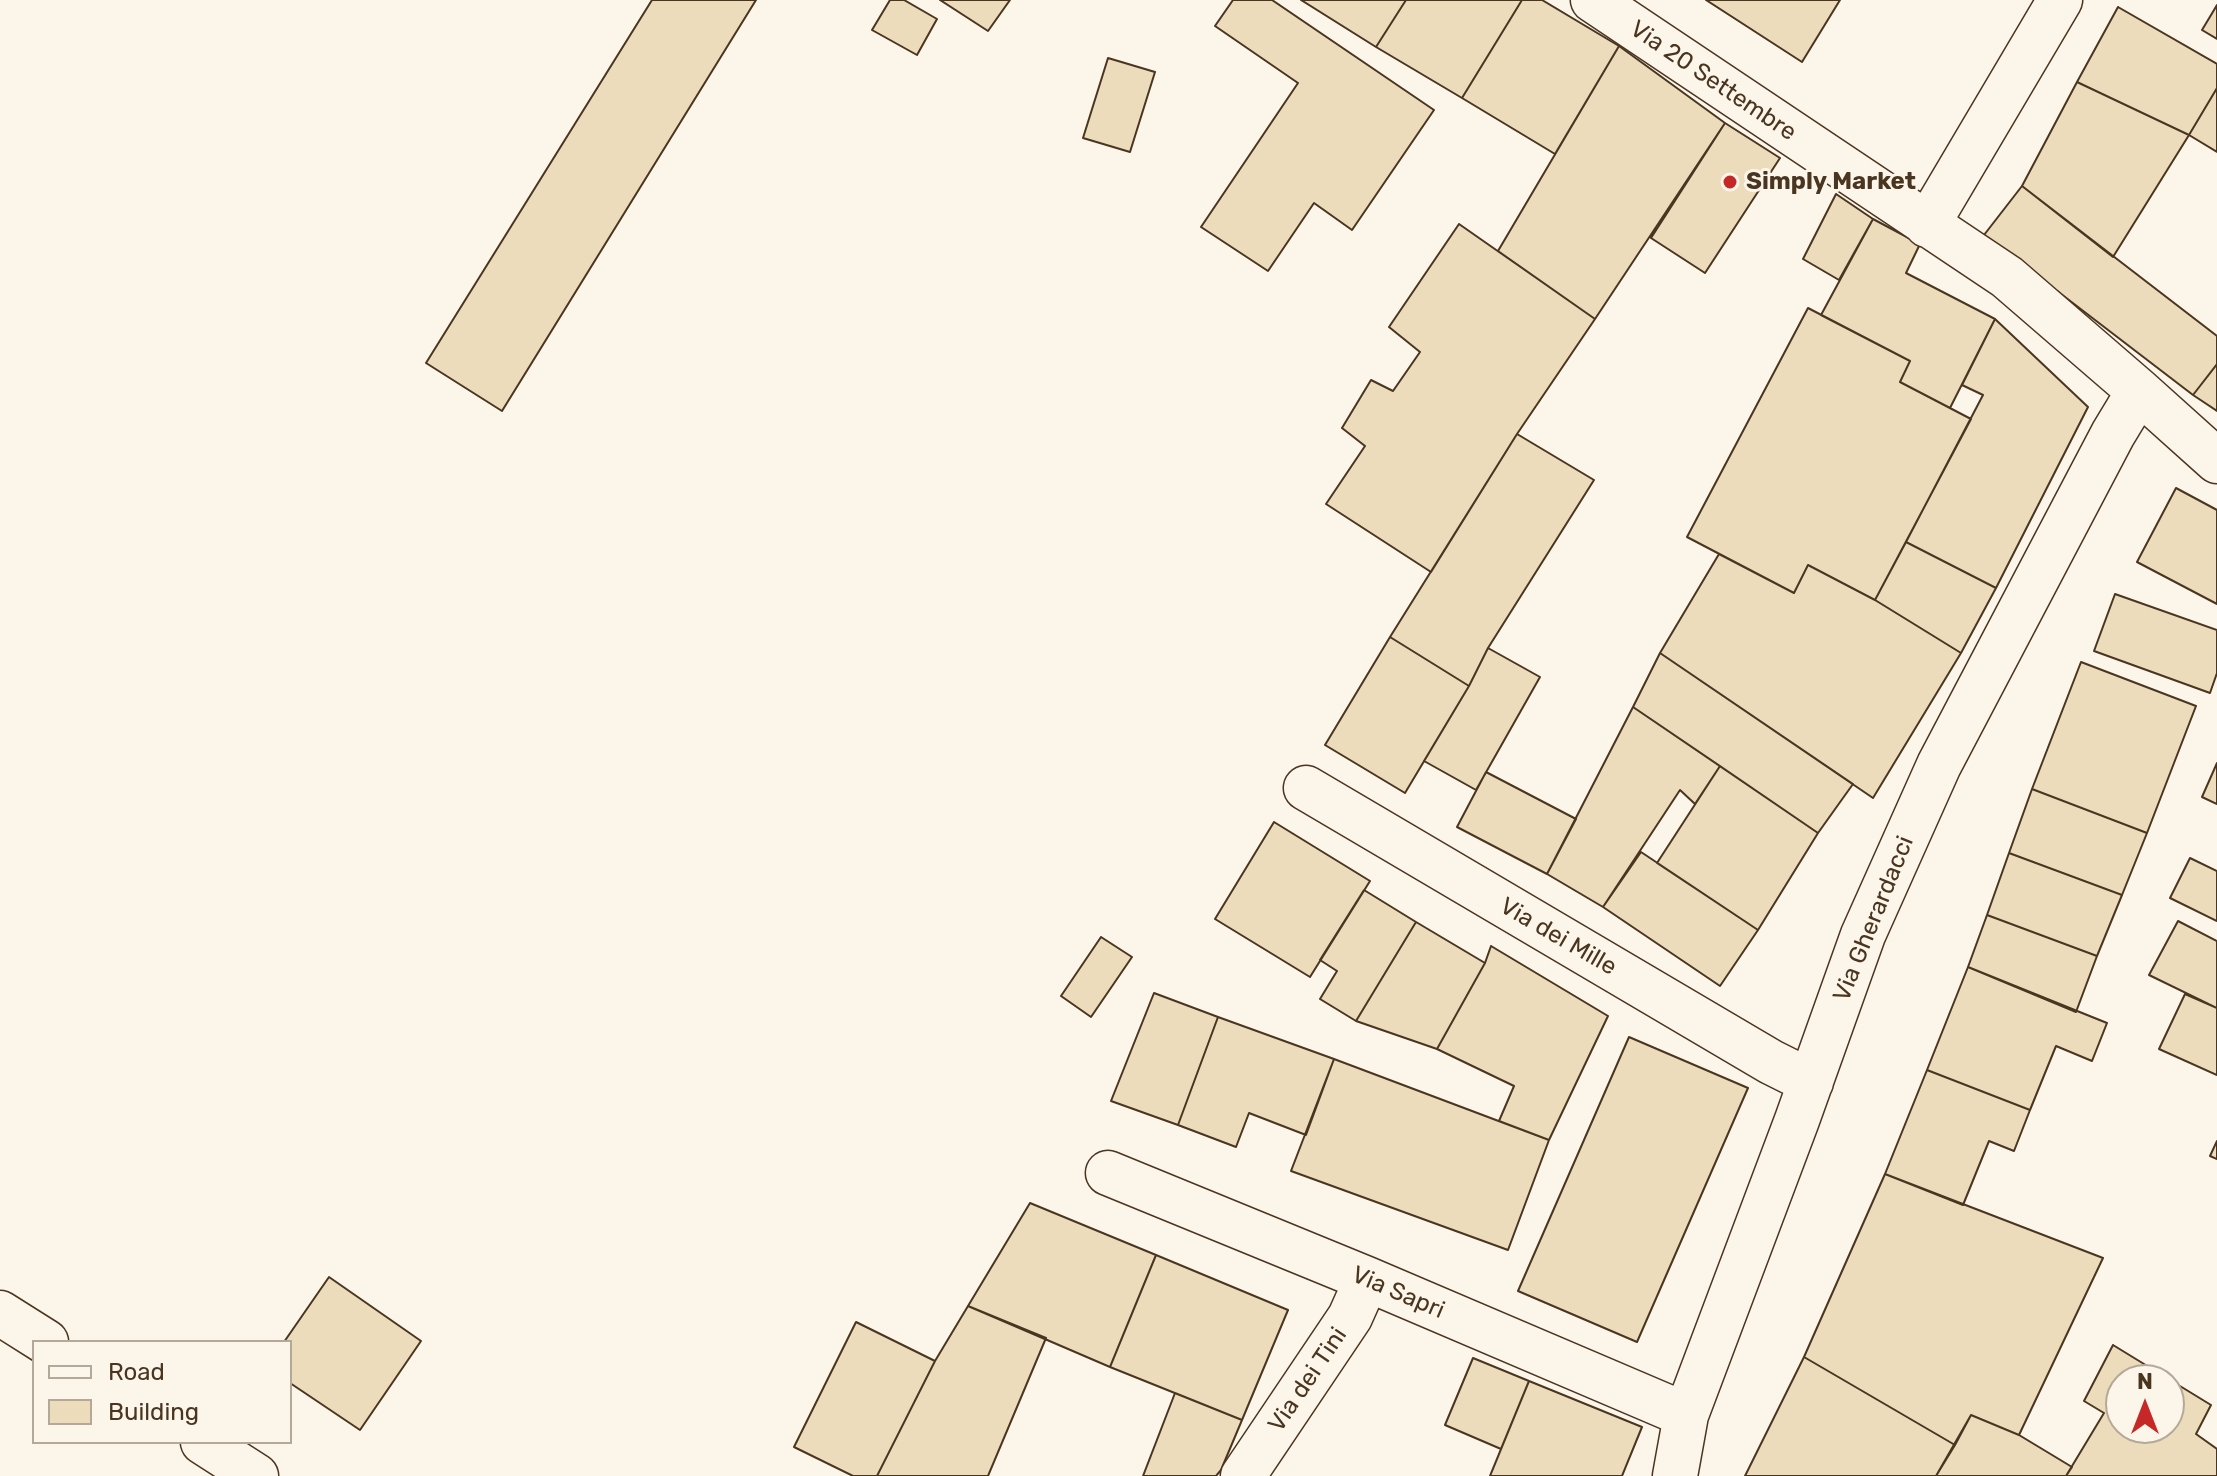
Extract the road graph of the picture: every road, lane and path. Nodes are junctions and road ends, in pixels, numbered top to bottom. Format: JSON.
{"nodes":[{"id":1,"x":1593,"y":0,"type":"edge"},
{"id":2,"x":2060,"y":0,"type":"edge"},
{"id":3,"x":1927,"y":225,"type":"junction"},
{"id":4,"x":2139,"y":391,"type":"junction"},
{"id":5,"x":2217,"y":461,"type":"edge"},
{"id":6,"x":1306,"y":788,"type":"dead end"},
{"id":7,"x":1811,"y":1082,"type":"junction"},
{"id":8,"x":1108,"y":1173,"type":"dead end"},
{"id":9,"x":1367,"y":1279,"type":"junction"},
{"id":10,"x":0,"y":1313,"type":"edge"},
{"id":11,"x":43,"y":1340,"type":"edge"},
{"id":12,"x":1686,"y":1415,"type":"junction"},
{"id":13,"x":206,"y":1444,"type":"edge"},
{"id":14,"x":256,"y":1476,"type":"edge"},
{"id":15,"x":1243,"y":1476,"type":"edge"},
{"id":16,"x":1675,"y":1476,"type":"edge"}],
"edges":[{"from":1,"to":3,"type":"street","name":"Via 20 Settembre"},
{"from":2,"to":3,"type":"street"},
{"from":3,"to":4,"type":"street","name":"Via 20 Settembre"},
{"from":4,"to":5,"type":"street","name":"Via 20 Settembre"},
{"from":4,"to":7,"type":"street","name":"Via Gherardacci"},
{"from":6,"to":7,"type":"street","name":"Via dei Mille"},
{"from":7,"to":12,"type":"street","name":"Via Gherardacci"},
{"from":8,"to":9,"type":"street","name":"Via Sapri"},
{"from":9,"to":12,"type":"street","name":"Via Sapri"},
{"from":9,"to":15,"type":"street","name":"Via dei Tini"},
{"from":10,"to":11,"type":"street"},
{"from":12,"to":16,"type":"street","name":"Via Gherardacci"},
{"from":13,"to":14,"type":"street"}]}
